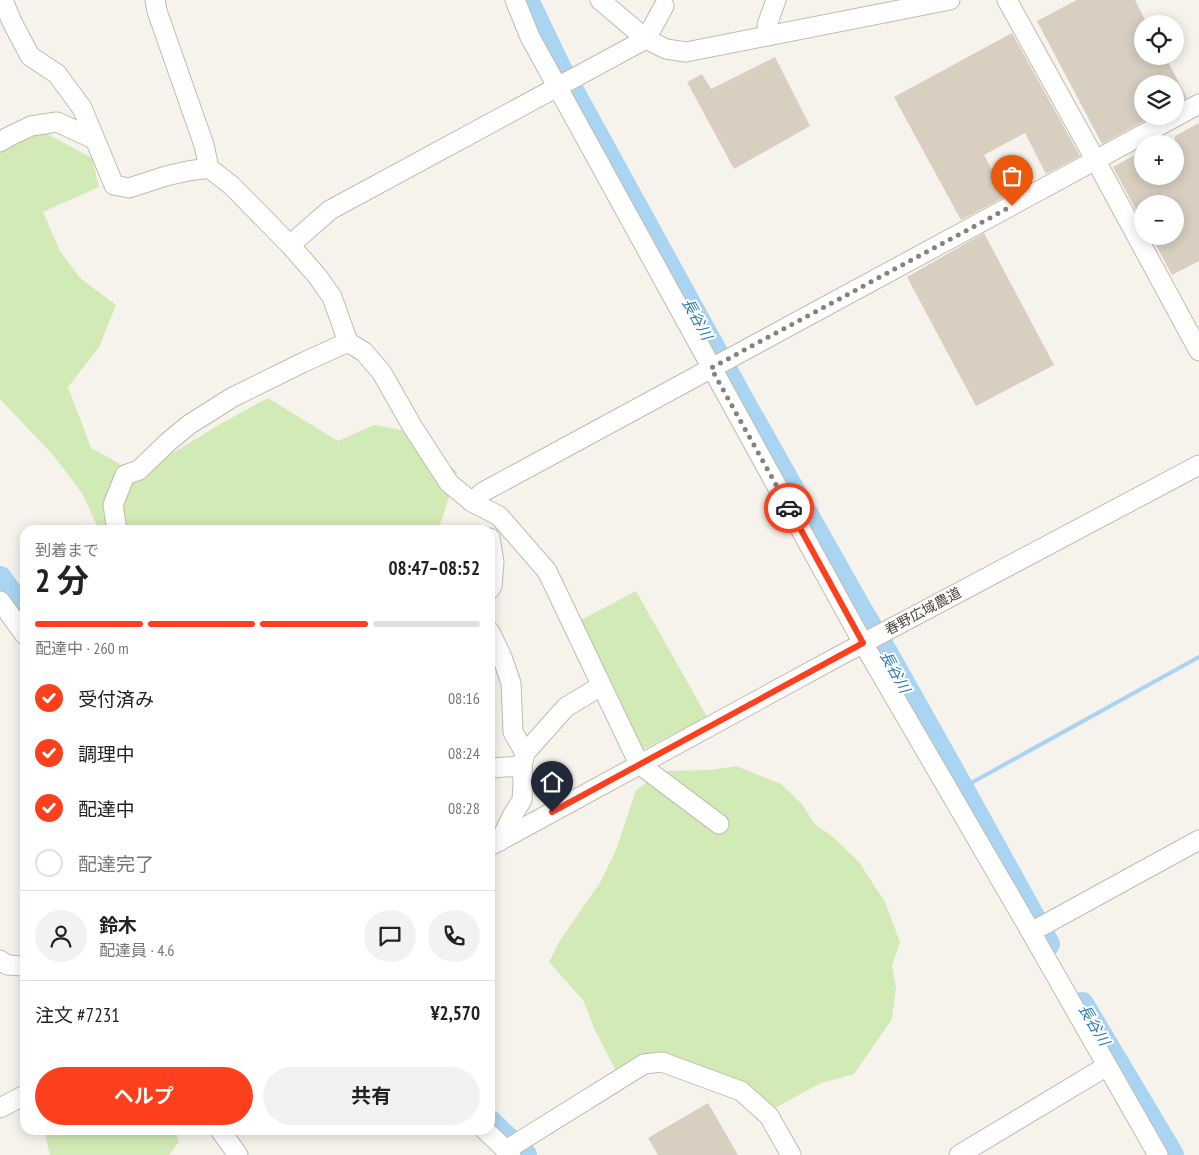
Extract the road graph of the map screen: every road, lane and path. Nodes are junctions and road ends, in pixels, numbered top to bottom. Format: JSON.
{"nodes":[{"id":1,"x":2,"y":0,"type":"edge"},
{"id":2,"x":155,"y":0,"type":"edge"},
{"id":3,"x":515,"y":0,"type":"edge"},
{"id":4,"x":600,"y":0,"type":"edge"},
{"id":5,"x":776,"y":0,"type":"edge"},
{"id":6,"x":950,"y":0,"type":"edge"},
{"id":7,"x":1007,"y":0,"type":"edge"},
{"id":8,"x":664,"y":6,"type":"dead end"},
{"id":9,"x":768,"y":36,"type":"junction"},
{"id":10,"x":646,"y":39,"type":"junction"},
{"id":11,"x":565,"y":84,"type":"junction"},
{"id":12,"x":1199,"y":104,"type":"edge"},
{"id":13,"x":94,"y":139,"type":"junction"},
{"id":14,"x":0,"y":142,"type":"edge"},
{"id":15,"x":1096,"y":161,"type":"junction"},
{"id":16,"x":209,"y":168,"type":"junction"},
{"id":17,"x":290,"y":245,"type":"junction"},
{"id":18,"x":348,"y":342,"type":"junction"},
{"id":19,"x":1199,"y":351,"type":"edge"},
{"id":20,"x":719,"y":364,"type":"junction"},
{"id":21,"x":1199,"y":464,"type":"edge"},
{"id":22,"x":472,"y":502,"type":"junction"},
{"id":23,"x":115,"y":525,"type":"edge"},
{"id":24,"x":486,"y":525,"type":"edge"},
{"id":25,"x":0,"y":601,"type":"edge"},
{"id":26,"x":20,"y":628,"type":"edge"},
{"id":27,"x":495,"y":642,"type":"edge"},
{"id":28,"x":863,"y":643,"type":"junction"},
{"id":29,"x":602,"y":686,"type":"junction"},
{"id":30,"x":523,"y":760,"type":"junction"},
{"id":31,"x":639,"y":764,"type":"junction"},
{"id":32,"x":495,"y":767,"type":"edge"},
{"id":33,"x":719,"y":824,"type":"dead end"},
{"id":34,"x":1199,"y":840,"type":"edge"},
{"id":35,"x":495,"y":844,"type":"edge"},
{"id":36,"x":1031,"y":932,"type":"junction"},
{"id":37,"x":1107,"y":1066,"type":"junction"},
{"id":38,"x":20,"y":1098,"type":"edge"},
{"id":39,"x":0,"y":1108,"type":"edge"},
{"id":40,"x":224,"y":1135,"type":"edge"},
{"id":41,"x":490,"y":1135,"type":"edge"},
{"id":42,"x":509,"y":1152,"type":"edge"},
{"id":43,"x":238,"y":1155,"type":"edge"},
{"id":44,"x":791,"y":1155,"type":"edge"},
{"id":45,"x":958,"y":1155,"type":"edge"},
{"id":46,"x":1158,"y":1155,"type":"edge"}],
"edges":[{"from":1,"to":13,"type":"street"},
{"from":2,"to":16,"type":"street"},
{"from":3,"to":11,"type":"street"},
{"from":4,"to":10,"type":"street"},
{"from":5,"to":9,"type":"street"},
{"from":6,"to":9,"type":"street"},
{"from":7,"to":15,"type":"street"},
{"from":8,"to":10,"type":"street"},
{"from":9,"to":10,"type":"street"},
{"from":10,"to":11,"type":"street"},
{"from":11,"to":17,"type":"street"},
{"from":11,"to":20,"type":"street"},
{"from":12,"to":15,"type":"street"},
{"from":13,"to":14,"type":"street"},
{"from":13,"to":16,"type":"street"},
{"from":15,"to":19,"type":"street"},
{"from":15,"to":20,"type":"street"},
{"from":16,"to":17,"type":"street"},
{"from":17,"to":18,"type":"street"},
{"from":18,"to":22,"type":"street"},
{"from":18,"to":23,"type":"street"},
{"from":20,"to":22,"type":"street"},
{"from":20,"to":28,"type":"street"},
{"from":21,"to":28,"type":"street","name":"春野広域農道"},
{"from":22,"to":24,"type":"street"},
{"from":22,"to":29,"type":"street"},
{"from":25,"to":26,"type":"street"},
{"from":27,"to":30,"type":"street"},
{"from":28,"to":31,"type":"street","name":"春野広域農道"},
{"from":28,"to":36,"type":"street"},
{"from":29,"to":30,"type":"street"},
{"from":29,"to":31,"type":"street"},
{"from":30,"to":32,"type":"street"},
{"from":30,"to":35,"type":"street"},
{"from":31,"to":33,"type":"street"},
{"from":31,"to":35,"type":"street","name":"春野広域農道"},
{"from":34,"to":36,"type":"street"},
{"from":36,"to":37,"type":"street"},
{"from":37,"to":45,"type":"street"},
{"from":37,"to":46,"type":"street"},
{"from":38,"to":39,"type":"street"},
{"from":40,"to":43,"type":"street"},
{"from":41,"to":42,"type":"street"},
{"from":42,"to":44,"type":"street"}]}
